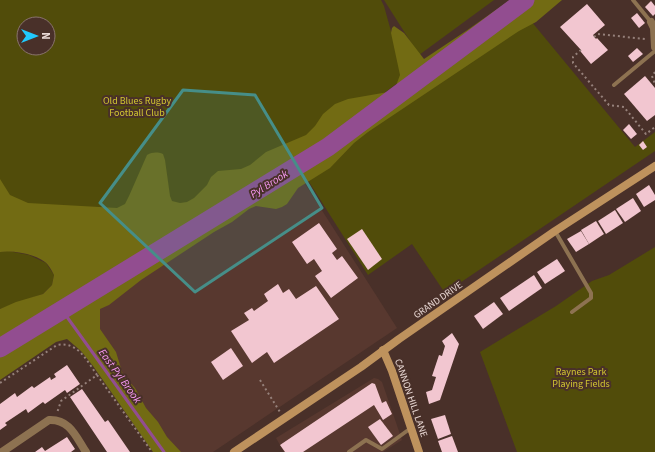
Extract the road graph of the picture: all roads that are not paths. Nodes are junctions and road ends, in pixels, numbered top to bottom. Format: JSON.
{"nodes":[{"id":1,"x":633,"y":0,"type":"edge"},
{"id":2,"x":651,"y":22,"type":"joint"},
{"id":3,"x":654,"y":39,"type":"edge"},
{"id":4,"x":655,"y":48,"type":"edge"},
{"id":5,"x":655,"y":51,"type":"edge"},
{"id":6,"x":614,"y":85,"type":"dead end"},
{"id":7,"x":655,"y":166,"type":"edge"},
{"id":8,"x":555,"y":230,"type":"junction"},
{"id":9,"x":572,"y":312,"type":"dead end"},
{"id":10,"x":384,"y":350,"type":"junction"},
{"id":11,"x":411,"y":428,"type":"junction"},
{"id":12,"x":2,"y":452,"type":"edge"},
{"id":13,"x":86,"y":452,"type":"edge"},
{"id":14,"x":234,"y":452,"type":"edge"},
{"id":15,"x":349,"y":452,"type":"edge"},
{"id":16,"x":419,"y":452,"type":"edge"}],
"edges":[{"from":1,"to":2,"type":"lane"},
{"from":2,"to":3,"type":"street"},
{"from":3,"to":4,"type":"street"},
{"from":5,"to":6,"type":"lane"},
{"from":7,"to":8,"type":"main road","name":"GRAND DRIVE"},
{"from":8,"to":9,"type":"lane"},
{"from":8,"to":10,"type":"main road","name":"GRAND DRIVE"},
{"from":10,"to":11,"type":"main road","name":"CANNON HILL LANE"},
{"from":10,"to":14,"type":"main road","name":"GRAND DRIVE"},
{"from":11,"to":15,"type":"lane"},
{"from":11,"to":16,"type":"main road","name":"CANNON HILL LANE"},
{"from":12,"to":13,"type":"street"}]}
